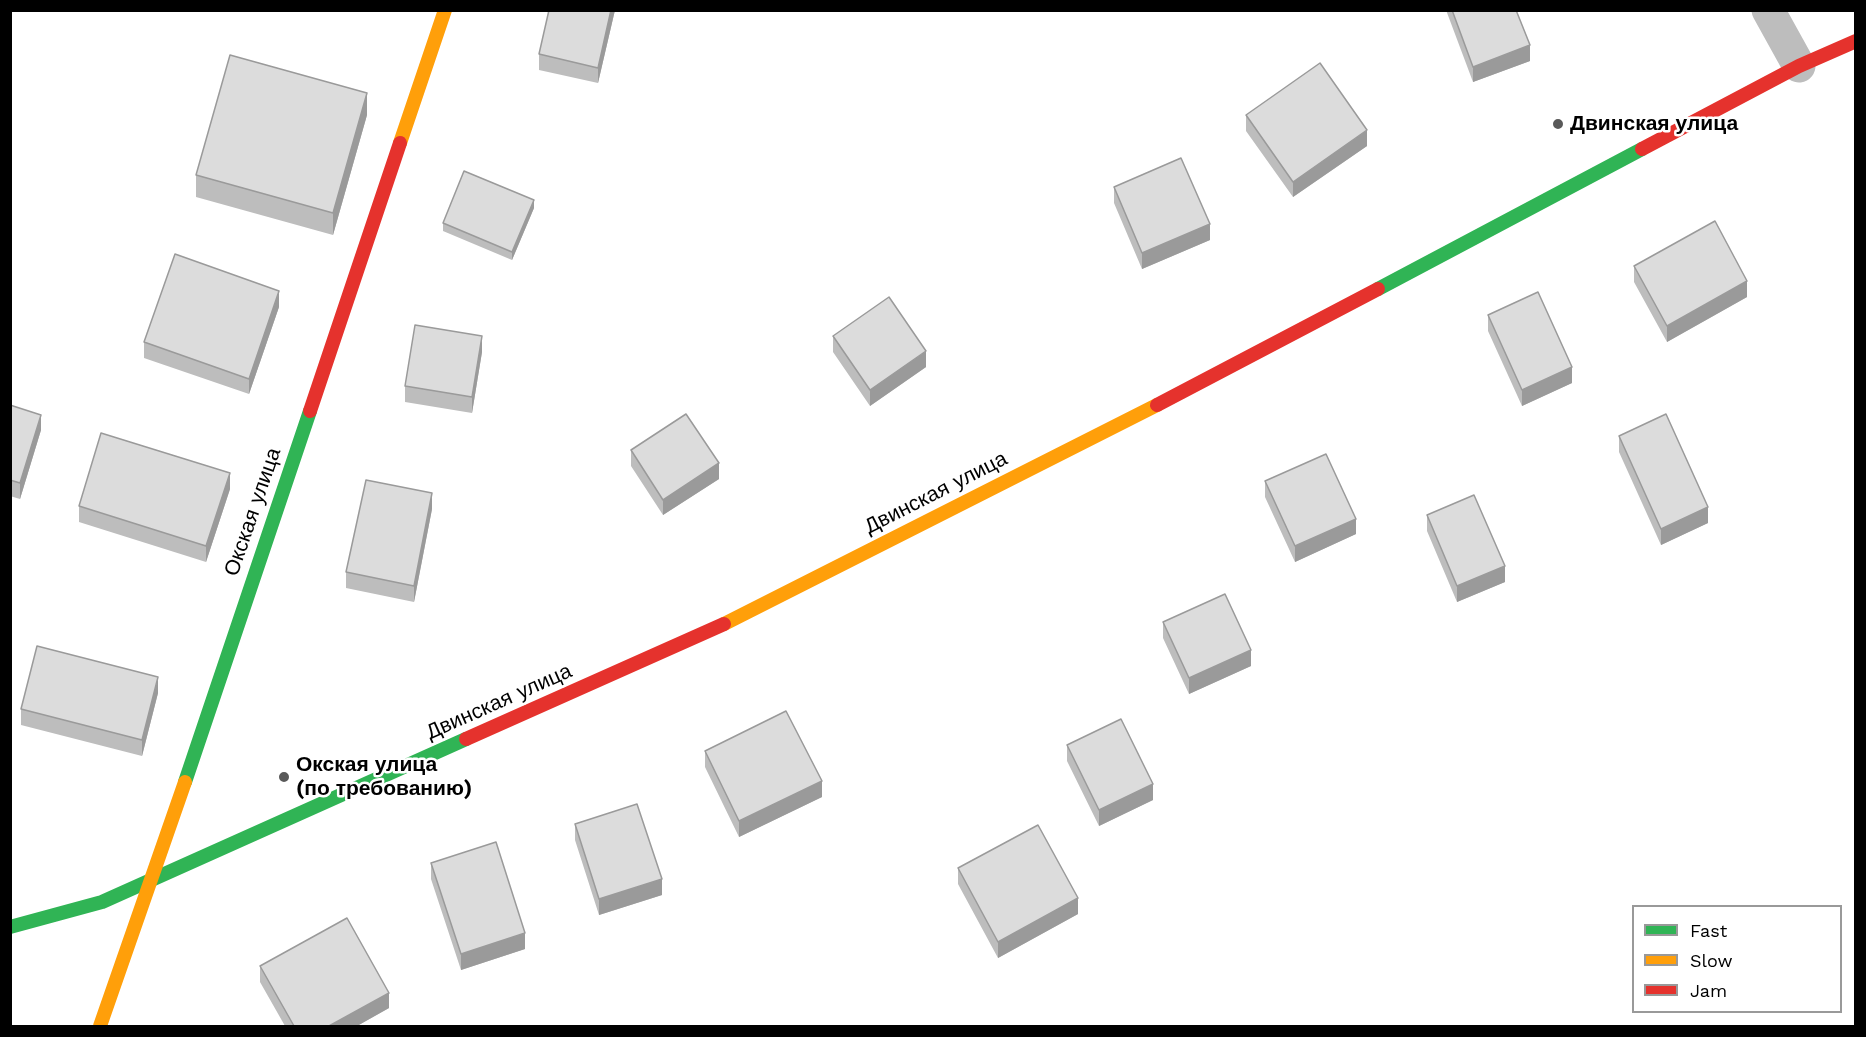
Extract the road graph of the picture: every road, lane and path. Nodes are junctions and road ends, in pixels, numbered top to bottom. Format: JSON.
{"nodes":[{"id":1,"x":445,"y":10,"type":"edge"},
{"id":2,"x":1768,"y":10,"type":"edge"},
{"id":3,"x":1856,"y":41,"type":"edge"},
{"id":4,"x":1799,"y":66,"type":"junction"},
{"id":5,"x":152,"y":880,"type":"junction"},
{"id":6,"x":10,"y":927,"type":"edge"},
{"id":7,"x":100,"y":1026,"type":"edge"}],
"edges":[{"from":1,"to":5,"type":"street","name":"Окская улица"},
{"from":2,"to":4,"type":"street"},
{"from":3,"to":4,"type":"street","name":"Двинская улица"},
{"from":4,"to":5,"type":"street","name":"Двинская улица"},
{"from":5,"to":6,"type":"street","name":"Двинская улица"},
{"from":5,"to":7,"type":"street","name":"Окская улица"}]}
